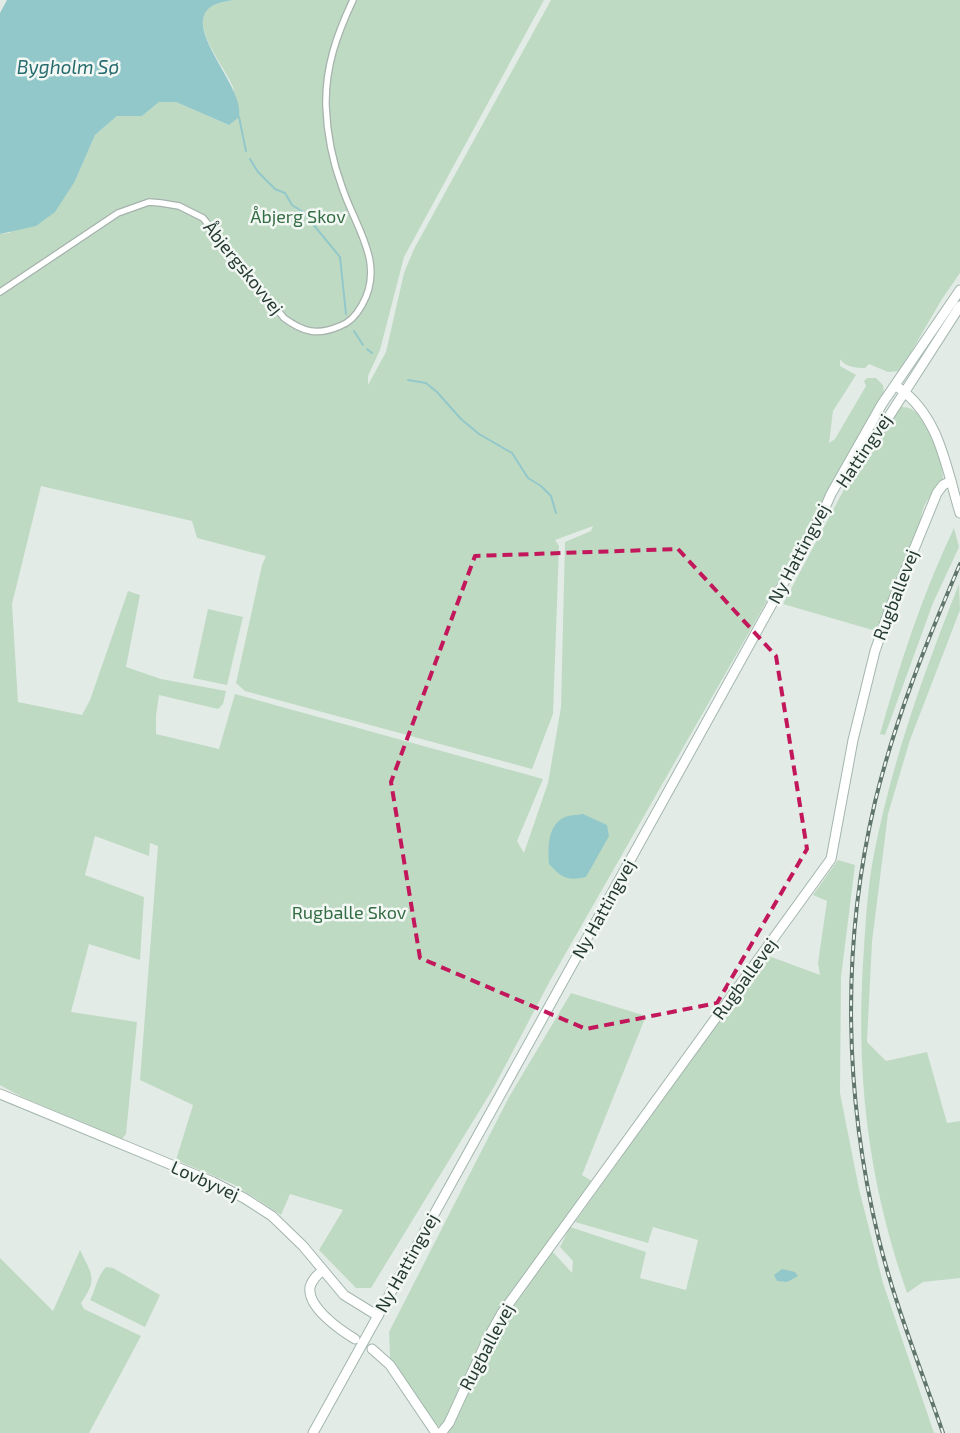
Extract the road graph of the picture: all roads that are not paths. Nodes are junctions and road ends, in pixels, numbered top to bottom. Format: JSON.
{"nodes":[{"id":1,"x":353,"y":0,"type":"edge"},
{"id":2,"x":960,"y":290,"type":"edge"},
{"id":3,"x":0,"y":292,"type":"edge"},
{"id":4,"x":960,"y":306,"type":"edge"},
{"id":5,"x":944,"y":313,"type":"junction"},
{"id":6,"x":894,"y":385,"type":"junction"},
{"id":7,"x":904,"y":392,"type":"junction"},
{"id":8,"x":951,"y":482,"type":"junction"},
{"id":9,"x":824,"y":510,"type":"junction"},
{"id":10,"x":960,"y":513,"type":"edge"},
{"id":11,"x":0,"y":1094,"type":"edge"},
{"id":12,"x":322,"y":1271,"type":"junction"},
{"id":13,"x":378,"y":1316,"type":"junction"},
{"id":14,"x":355,"y":1340,"type":"dead end"},
{"id":15,"x":372,"y":1349,"type":"dead end"},
{"id":16,"x":313,"y":1433,"type":"edge"},
{"id":17,"x":436,"y":1433,"type":"edge"},
{"id":18,"x":441,"y":1433,"type":"edge"}],
"edges":[{"from":1,"to":3,"type":"street","name":"Åbjergskovvej"},
{"from":2,"to":5,"type":"street"},
{"from":4,"to":7,"type":"street","name":"Hattingvej"},
{"from":5,"to":6,"type":"street"},
{"from":5,"to":7,"type":"street"},
{"from":6,"to":7,"type":"street"},
{"from":6,"to":9,"type":"street","name":"Ny Hattingvej"},
{"from":7,"to":8,"type":"street"},
{"from":7,"to":9,"type":"street","name":"Hattingvej"},
{"from":8,"to":10,"type":"street"},
{"from":8,"to":18,"type":"street","name":"Rugballevej"},
{"from":9,"to":13,"type":"street","name":"Ny Hattingvej"},
{"from":11,"to":12,"type":"street","name":"Lovbyvej"},
{"from":12,"to":13,"type":"street","name":"Lovbyvej"},
{"from":12,"to":14,"type":"street"},
{"from":13,"to":16,"type":"street","name":"Ny Hattingvej"},
{"from":15,"to":17,"type":"street"}]}
